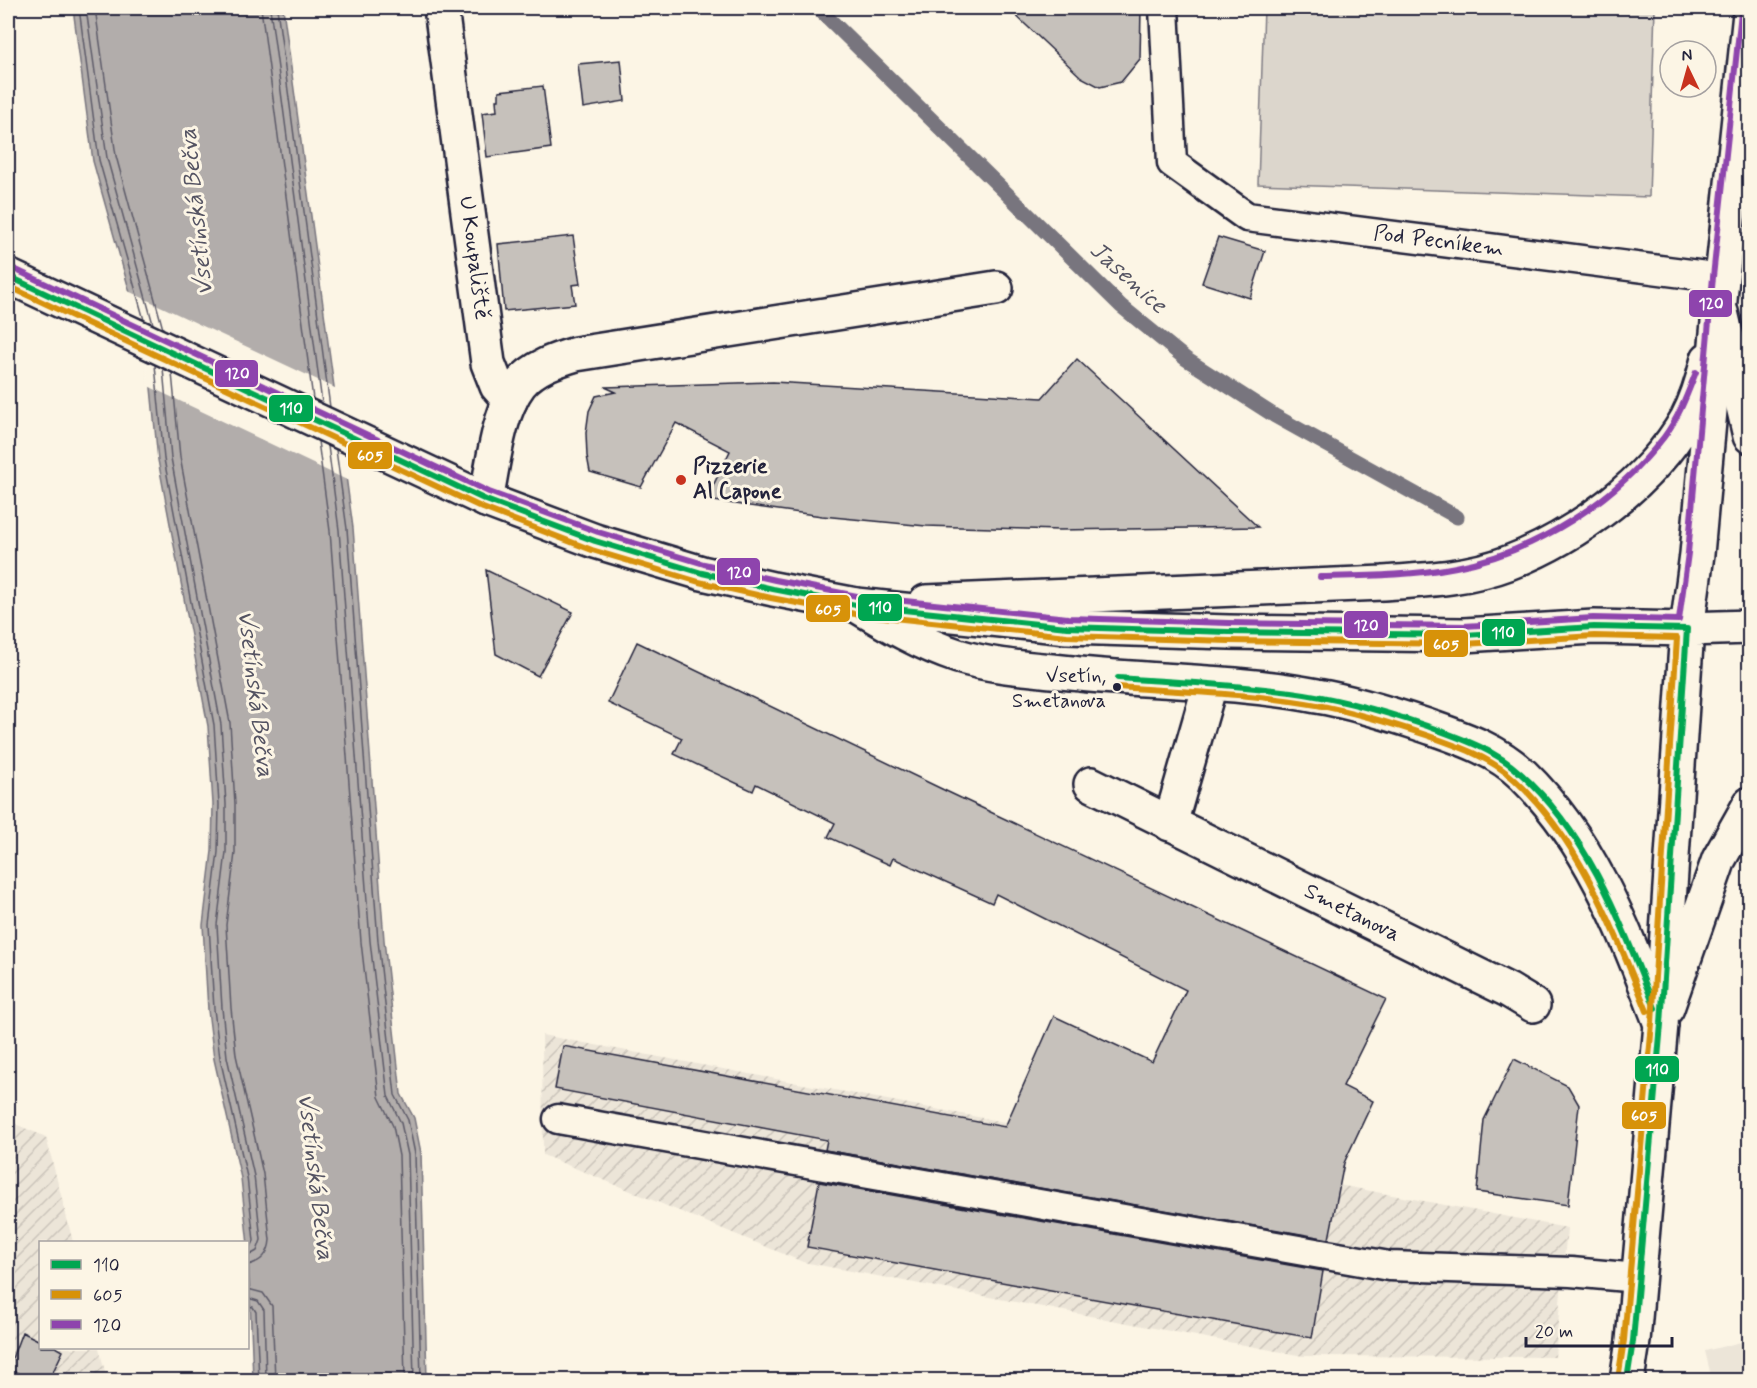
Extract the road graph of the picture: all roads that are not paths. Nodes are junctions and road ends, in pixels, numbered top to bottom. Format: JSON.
{"nodes":[{"id":1,"x":441,"y":8,"type":"edge"},
{"id":2,"x":1164,"y":8,"type":"edge"},
{"id":3,"x":1749,"y":13,"type":"edge"},
{"id":4,"x":8,"y":276,"type":"edge"},
{"id":5,"x":996,"y":288,"type":"dead end"},
{"id":6,"x":1721,"y":293,"type":"junction"},
{"id":7,"x":510,"y":401,"type":"junction"},
{"id":8,"x":1749,"y":436,"type":"edge"},
{"id":9,"x":486,"y":500,"type":"junction"},
{"id":10,"x":856,"y":605,"type":"junction"},
{"id":11,"x":1749,"y":627,"type":"edge"},
{"id":12,"x":1686,"y":629,"type":"junction"},
{"id":13,"x":1210,"y":685,"type":"junction"},
{"id":14,"x":1091,"y":784,"type":"dead end"},
{"id":15,"x":1749,"y":804,"type":"edge"},
{"id":16,"x":1170,"y":824,"type":"junction"},
{"id":17,"x":1734,"y":856,"type":"edge"},
{"id":18,"x":1533,"y":1005,"type":"dead end"},
{"id":19,"x":1661,"y":1024,"type":"junction"},
{"id":20,"x":558,"y":1119,"type":"dead end"},
{"id":21,"x":1638,"y":1278,"type":"junction"},
{"id":22,"x":1627,"y":1380,"type":"edge"}],
"edges":[{"from":1,"to":7,"type":"street","name":"U Koupaliště"},
{"from":2,"to":6,"type":"lane","name":"Pod Pecníkem"},
{"from":3,"to":6,"type":"street"},
{"from":4,"to":9,"type":"street"},
{"from":5,"to":7,"type":"street"},
{"from":6,"to":8,"type":"street"},
{"from":6,"to":10,"type":"street"},
{"from":6,"to":12,"type":"street"},
{"from":7,"to":9,"type":"street"},
{"from":9,"to":10,"type":"street"},
{"from":10,"to":12,"type":"street"},
{"from":10,"to":13,"type":"street"},
{"from":11,"to":12,"type":"street"},
{"from":12,"to":19,"type":"street"},
{"from":13,"to":16,"type":"street"},
{"from":13,"to":19,"type":"street"},
{"from":14,"to":16,"type":"street","name":"Smetanova"},
{"from":15,"to":17,"type":"street"},
{"from":16,"to":18,"type":"street","name":"Smetanova"},
{"from":17,"to":19,"type":"street"},
{"from":19,"to":21,"type":"street"},
{"from":20,"to":21,"type":"lane"},
{"from":21,"to":22,"type":"street"}]}
